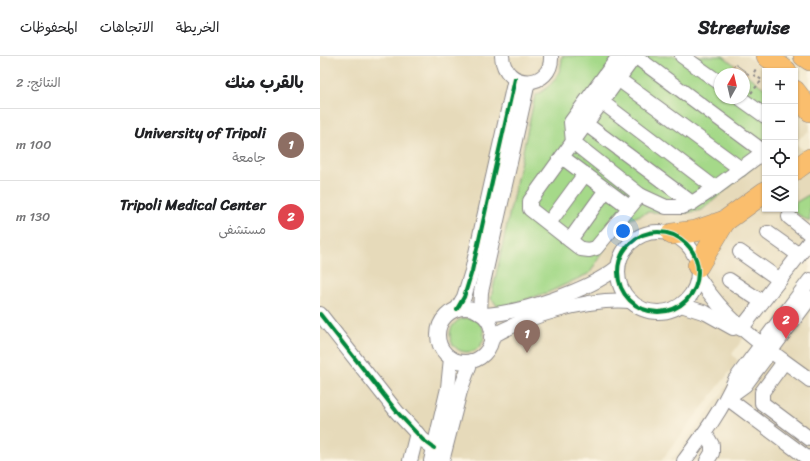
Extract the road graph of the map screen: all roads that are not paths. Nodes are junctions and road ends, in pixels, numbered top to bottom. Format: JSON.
{"nodes":[{"id":1,"x":501,"y":56,"type":"edge"},
{"id":2,"x":551,"y":56,"type":"edge"},
{"id":3,"x":619,"y":56,"type":"edge"},
{"id":4,"x":635,"y":56,"type":"edge"},
{"id":5,"x":682,"y":56,"type":"edge"},
{"id":6,"x":804,"y":56,"type":"edge"},
{"id":7,"x":810,"y":60,"type":"edge"},
{"id":8,"x":618,"y":79,"type":"junction"},
{"id":9,"x":714,"y":79,"type":"edge"},
{"id":10,"x":798,"y":79,"type":"edge"},
{"id":11,"x":521,"y":80,"type":"junction"},
{"id":12,"x":810,"y":88,"type":"edge"},
{"id":13,"x":798,"y":95,"type":"edge"},
{"id":14,"x":602,"y":102,"type":"junction"},
{"id":15,"x":749,"y":104,"type":"edge"},
{"id":16,"x":810,"y":111,"type":"edge"},
{"id":17,"x":762,"y":114,"type":"edge"},
{"id":18,"x":586,"y":124,"type":"junction"},
{"id":19,"x":572,"y":142,"type":"junction"},
{"id":20,"x":762,"y":149,"type":"edge"},
{"id":21,"x":762,"y":153,"type":"edge"},
{"id":22,"x":562,"y":157,"type":"junction"},
{"id":23,"x":810,"y":159,"type":"edge"},
{"id":24,"x":798,"y":168,"type":"edge"},
{"id":25,"x":741,"y":169,"type":"junction"},
{"id":26,"x":585,"y":174,"type":"junction"},
{"id":27,"x":715,"y":188,"type":"junction"},
{"id":28,"x":606,"y":190,"type":"junction"},
{"id":29,"x":762,"y":194,"type":"edge"},
{"id":30,"x":640,"y":195,"type":"junction"},
{"id":31,"x":692,"y":203,"type":"junction"},
{"id":32,"x":629,"y":207,"type":"junction"},
{"id":33,"x":790,"y":217,"type":"dead end"},
{"id":34,"x":725,"y":221,"type":"junction"},
{"id":35,"x":549,"y":223,"type":"junction"},
{"id":36,"x":768,"y":232,"type":"dead end"},
{"id":37,"x":672,"y":234,"type":"junction"},
{"id":38,"x":810,"y":234,"type":"edge"},
{"id":39,"x":570,"y":240,"type":"junction"},
{"id":40,"x":810,"y":241,"type":"edge"},
{"id":41,"x":740,"y":252,"type":"dead end"},
{"id":42,"x":799,"y":255,"type":"junction"},
{"id":43,"x":618,"y":267,"type":"junction"},
{"id":44,"x":698,"y":272,"type":"junction"},
{"id":45,"x":729,"y":280,"type":"dead end"},
{"id":46,"x":780,"y":280,"type":"junction"},
{"id":47,"x":810,"y":280,"type":"edge"},
{"id":48,"x":810,"y":298,"type":"edge"},
{"id":49,"x":631,"y":301,"type":"junction"},
{"id":50,"x":762,"y":302,"type":"junction"},
{"id":51,"x":681,"y":305,"type":"junction"},
{"id":52,"x":457,"y":309,"type":"junction"},
{"id":53,"x":320,"y":314,"type":"edge"},
{"id":54,"x":481,"y":314,"type":"junction"},
{"id":55,"x":491,"y":337,"type":"junction"},
{"id":56,"x":756,"y":341,"type":"junction"},
{"id":57,"x":451,"y":358,"type":"junction"},
{"id":58,"x":471,"y":361,"type":"junction"},
{"id":59,"x":784,"y":362,"type":"junction"},
{"id":60,"x":809,"y":377,"type":"edge"},
{"id":61,"x":727,"y":398,"type":"junction"},
{"id":62,"x":417,"y":433,"type":"junction"},
{"id":63,"x":705,"y":433,"type":"junction"},
{"id":64,"x":810,"y":439,"type":"edge"},
{"id":65,"x":432,"y":455,"type":"edge"},
{"id":66,"x":804,"y":458,"type":"edge"},
{"id":67,"x":410,"y":461,"type":"edge"},
{"id":68,"x":442,"y":461,"type":"edge"},
{"id":69,"x":684,"y":461,"type":"edge"},
{"id":70,"x":707,"y":461,"type":"edge"}],
"edges":[{"from":1,"to":11,"type":"street"},
{"from":2,"to":11,"type":"street"},
{"from":3,"to":19,"type":"street"},
{"from":4,"to":8,"type":"street"},
{"from":4,"to":20,"type":"street"},
{"from":5,"to":9,"type":"street"},
{"from":6,"to":7,"type":"highway"},
{"from":8,"to":14,"type":"street"},
{"from":8,"to":25,"type":"street"},
{"from":10,"to":12,"type":"highway"},
{"from":11,"to":52,"type":"street"},
{"from":11,"to":54,"type":"street"},
{"from":13,"to":16,"type":"highway"},
{"from":14,"to":18,"type":"street"},
{"from":14,"to":27,"type":"street"},
{"from":15,"to":17,"type":"street"},
{"from":18,"to":19,"type":"street"},
{"from":18,"to":31,"type":"street"},
{"from":19,"to":22,"type":"street"},
{"from":19,"to":30,"type":"street"},
{"from":21,"to":25,"type":"street"},
{"from":22,"to":26,"type":"street"},
{"from":22,"to":35,"type":"street"},
{"from":23,"to":24,"type":"highway"},
{"from":25,"to":27,"type":"street"},
{"from":26,"to":28,"type":"street"},
{"from":26,"to":35,"type":"street"},
{"from":27,"to":31,"type":"street"},
{"from":28,"to":32,"type":"street"},
{"from":28,"to":39,"type":"street"},
{"from":29,"to":34,"type":"highway"},
{"from":30,"to":31,"type":"street"},
{"from":30,"to":32,"type":"street"},
{"from":32,"to":39,"type":"street"},
{"from":33,"to":38,"type":"street"},
{"from":34,"to":37,"type":"highway"},
{"from":34,"to":44,"type":"highway"},
{"from":35,"to":39,"type":"street"},
{"from":36,"to":42,"type":"street"},
{"from":37,"to":43,"type":"street"},
{"from":37,"to":44,"type":"street"},
{"from":40,"to":42,"type":"street"},
{"from":41,"to":46,"type":"street"},
{"from":42,"to":46,"type":"street"},
{"from":43,"to":49,"type":"street"},
{"from":43,"to":54,"type":"street"},
{"from":44,"to":51,"type":"street"},
{"from":44,"to":56,"type":"street"},
{"from":45,"to":50,"type":"street"},
{"from":46,"to":50,"type":"street"},
{"from":47,"to":56,"type":"street"},
{"from":48,"to":56,"type":"street"},
{"from":49,"to":51,"type":"street"},
{"from":49,"to":55,"type":"street"},
{"from":50,"to":56,"type":"street"},
{"from":51,"to":56,"type":"street"},
{"from":52,"to":54,"type":"street"},
{"from":52,"to":57,"type":"street"},
{"from":53,"to":62,"type":"street"},
{"from":54,"to":55,"type":"street"},
{"from":55,"to":58,"type":"street"},
{"from":56,"to":59,"type":"street"},
{"from":56,"to":61,"type":"street"},
{"from":57,"to":58,"type":"street"},
{"from":57,"to":65,"type":"street"},
{"from":58,"to":68,"type":"street"},
{"from":59,"to":60,"type":"street"},
{"from":59,"to":64,"type":"street"},
{"from":61,"to":63,"type":"street"},
{"from":61,"to":66,"type":"street"},
{"from":62,"to":65,"type":"street"},
{"from":62,"to":67,"type":"street"},
{"from":63,"to":69,"type":"street"},
{"from":63,"to":70,"type":"street"}]}
